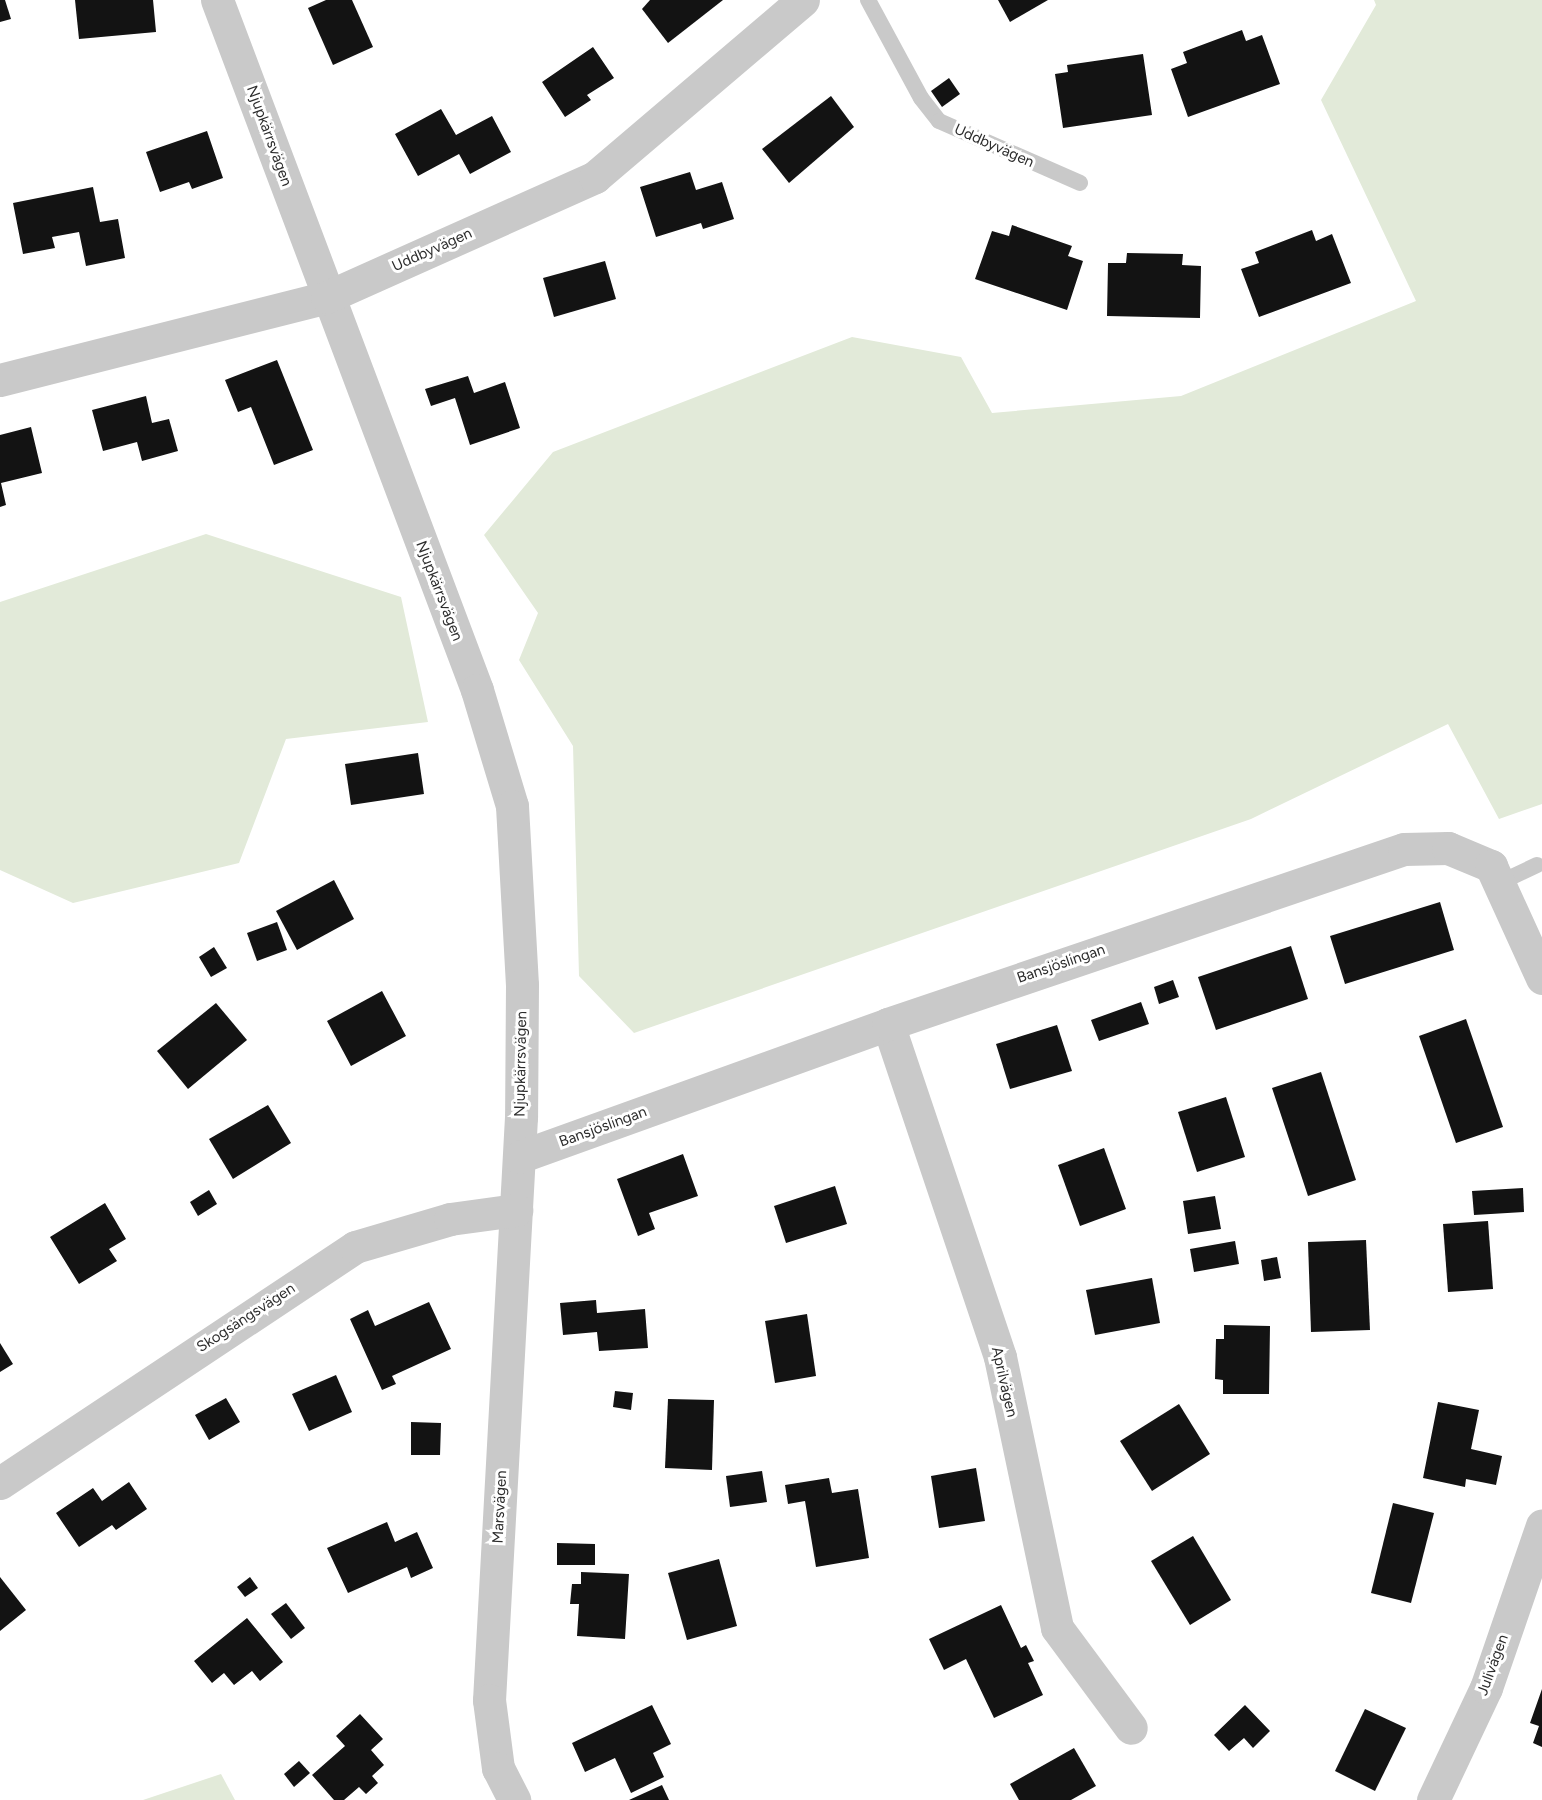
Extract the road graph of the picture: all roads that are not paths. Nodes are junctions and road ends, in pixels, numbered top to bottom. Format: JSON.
{"nodes":[{"id":1,"x":217,"y":0,"type":"edge"},
{"id":2,"x":803,"y":0,"type":"edge"},
{"id":3,"x":868,"y":0,"type":"edge"},
{"id":4,"x":1080,"y":183,"type":"dead end"},
{"id":5,"x":327,"y":297,"type":"junction"},
{"id":6,"x":0,"y":380,"type":"edge"},
{"id":7,"x":1537,"y":865,"type":"dead end"},
{"id":8,"x":1499,"y":882,"type":"junction"},
{"id":9,"x":1542,"y":978,"type":"edge"},
{"id":10,"x":888,"y":1024,"type":"junction"},
{"id":11,"x":519,"y":1157,"type":"junction"},
{"id":12,"x":516,"y":1210,"type":"junction"},
{"id":13,"x":0,"y":1484,"type":"edge"},
{"id":14,"x":1542,"y":1525,"type":"edge"},
{"id":15,"x":1131,"y":1728,"type":"dead end"},
{"id":16,"x":514,"y":1800,"type":"edge"},
{"id":17,"x":1433,"y":1800,"type":"edge"}],
"edges":[{"from":1,"to":5,"type":"street","name":"Njupkärrsvägen"},
{"from":2,"to":5,"type":"street","name":"Uddbyvägen"},
{"from":3,"to":4,"type":"lane","name":"Uddbyvägen"},
{"from":5,"to":6,"type":"street","name":"Uddbyvägen"},
{"from":5,"to":11,"type":"street","name":"Njupkärrsvägen"},
{"from":7,"to":8,"type":"lane"},
{"from":8,"to":9,"type":"street","name":"Bansjöslingan"},
{"from":8,"to":10,"type":"street","name":"Bansjöslingan"},
{"from":10,"to":11,"type":"street","name":"Bansjöslingan"},
{"from":10,"to":15,"type":"street","name":"Aprilvägen"},
{"from":11,"to":12,"type":"street","name":"Njupkärrsvägen"},
{"from":12,"to":13,"type":"street","name":"Skogsängsvägen"},
{"from":12,"to":16,"type":"street","name":"Marsvägen"},
{"from":14,"to":17,"type":"street","name":"Julivägen"}]}
